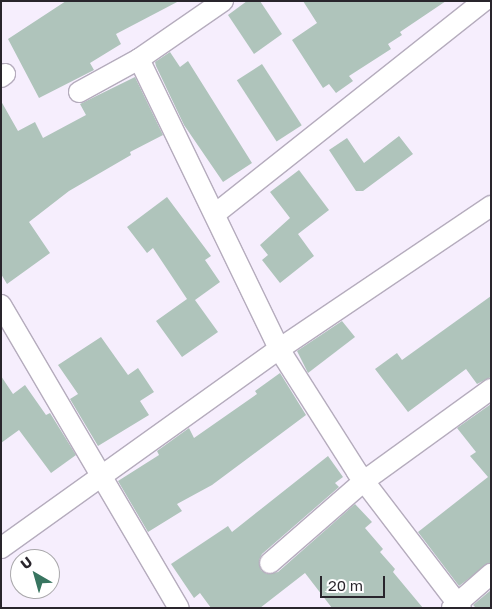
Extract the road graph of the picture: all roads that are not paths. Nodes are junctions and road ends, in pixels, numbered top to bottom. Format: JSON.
{"nodes":[{"id":1,"x":223,"y":1,"type":"edge"},
{"id":2,"x":484,"y":1,"type":"edge"},
{"id":3,"x":139,"y":59,"type":"junction"},
{"id":4,"x":79,"y":92,"type":"dead end"},
{"id":5,"x":491,"y":206,"type":"edge"},
{"id":6,"x":215,"y":214,"type":"junction"},
{"id":7,"x":1,"y":305,"type":"edge"},
{"id":8,"x":279,"y":349,"type":"junction"},
{"id":9,"x":491,"y":389,"type":"edge"},
{"id":10,"x":101,"y":478,"type":"junction"},
{"id":11,"x":364,"y":481,"type":"junction"},
{"id":12,"x":1,"y":548,"type":"edge"},
{"id":13,"x":270,"y":563,"type":"dead end"},
{"id":14,"x":491,"y":574,"type":"edge"},
{"id":15,"x":456,"y":606,"type":"edge"},
{"id":16,"x":179,"y":608,"type":"edge"}],
"edges":[{"from":1,"to":3,"type":"street"},
{"from":2,"to":6,"type":"street"},
{"from":3,"to":4,"type":"street"},
{"from":3,"to":6,"type":"street"},
{"from":5,"to":8,"type":"street"},
{"from":6,"to":8,"type":"street"},
{"from":7,"to":10,"type":"street"},
{"from":8,"to":10,"type":"street"},
{"from":8,"to":11,"type":"street"},
{"from":9,"to":11,"type":"street"},
{"from":10,"to":12,"type":"street"},
{"from":10,"to":16,"type":"street"},
{"from":11,"to":13,"type":"street"},
{"from":11,"to":15,"type":"street"},
{"from":14,"to":15,"type":"street"}]}
